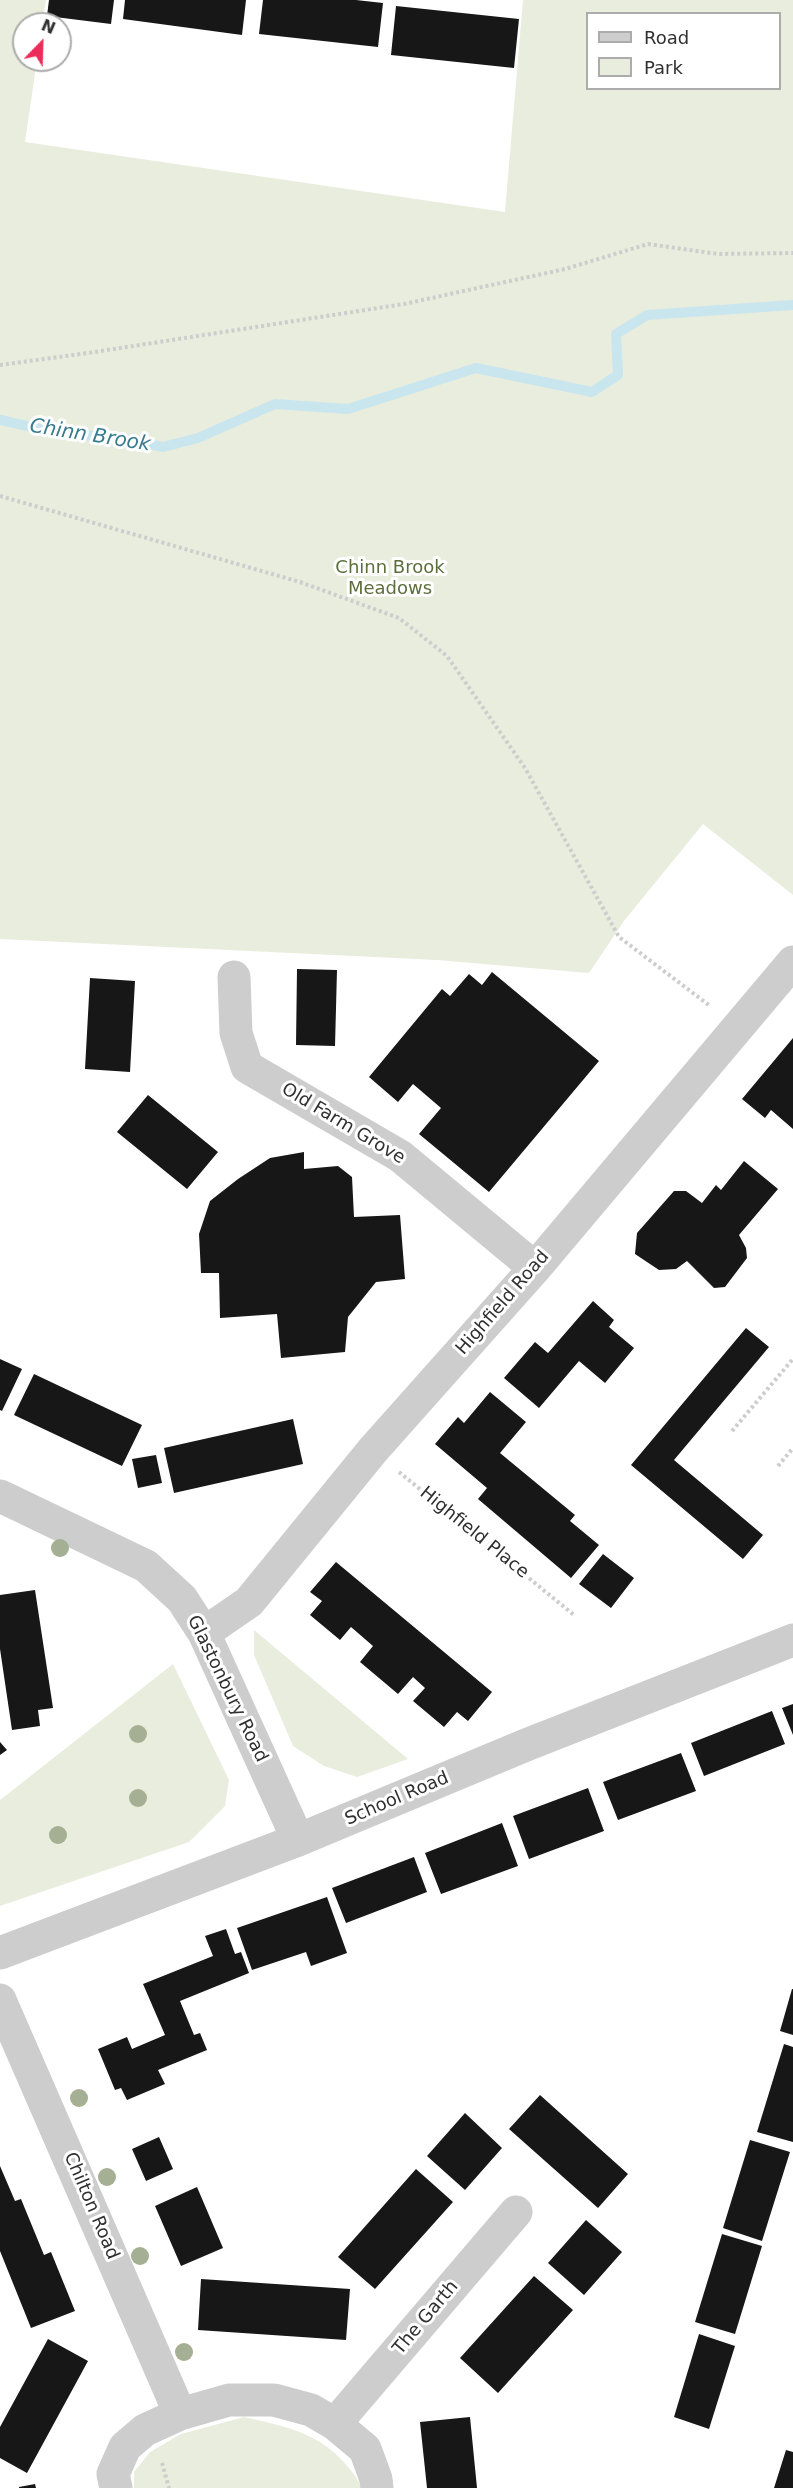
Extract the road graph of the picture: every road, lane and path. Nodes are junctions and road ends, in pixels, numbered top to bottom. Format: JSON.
{"nodes":[{"id":1,"x":793,"y":253,"type":"edge"},
{"id":2,"x":0,"y":365,"type":"edge"},
{"id":3,"x":0,"y":496,"type":"edge"},
{"id":4,"x":793,"y":962,"type":"edge"},
{"id":5,"x":234,"y":977,"type":"dead end"},
{"id":6,"x":737,"y":1026,"type":"junction"},
{"id":7,"x":535,"y":1268,"type":"junction"},
{"id":8,"x":793,"y":1359,"type":"edge"},
{"id":9,"x":732,"y":1431,"type":"dead end"},
{"id":10,"x":793,"y":1448,"type":"edge"},
{"id":11,"x":373,"y":1450,"type":"junction"},
{"id":12,"x":778,"y":1466,"type":"dead end"},
{"id":13,"x":0,"y":1496,"type":"edge"},
{"id":14,"x":574,"y":1615,"type":"dead end"},
{"id":15,"x":204,"y":1633,"type":"junction"},
{"id":16,"x":793,"y":1640,"type":"edge"},
{"id":17,"x":298,"y":1840,"type":"junction"},
{"id":18,"x":0,"y":1953,"type":"edge"},
{"id":19,"x":0,"y":2000,"type":"edge"},
{"id":20,"x":516,"y":2212,"type":"dead end"},
{"id":21,"x":180,"y":2414,"type":"junction"},
{"id":22,"x":335,"y":2424,"type":"junction"},
{"id":23,"x":116,"y":2488,"type":"edge"},
{"id":24,"x":377,"y":2488,"type":"edge"}],
"edges":[{"from":1,"to":2,"type":"path"},
{"from":3,"to":6,"type":"path"},
{"from":4,"to":6,"type":"street","name":"Highfield Road"},
{"from":5,"to":7,"type":"street","name":"Old Farm Grove"},
{"from":6,"to":7,"type":"street","name":"Highfield Road"},
{"from":7,"to":11,"type":"street","name":"Highfield Road"},
{"from":8,"to":9,"type":"path"},
{"from":10,"to":12,"type":"path"},
{"from":11,"to":14,"type":"path","name":"Highfield Place"},
{"from":11,"to":15,"type":"street","name":"Highfield Road"},
{"from":13,"to":15,"type":"street","name":"Glastonbury Road"},
{"from":15,"to":17,"type":"street","name":"Glastonbury Road"},
{"from":16,"to":17,"type":"street","name":"School Road"},
{"from":17,"to":18,"type":"street","name":"School Road"},
{"from":19,"to":21,"type":"street","name":"Chilton Road"},
{"from":20,"to":22,"type":"street","name":"The Garth"},
{"from":21,"to":22,"type":"street"},
{"from":21,"to":23,"type":"street"},
{"from":22,"to":24,"type":"street"}]}
